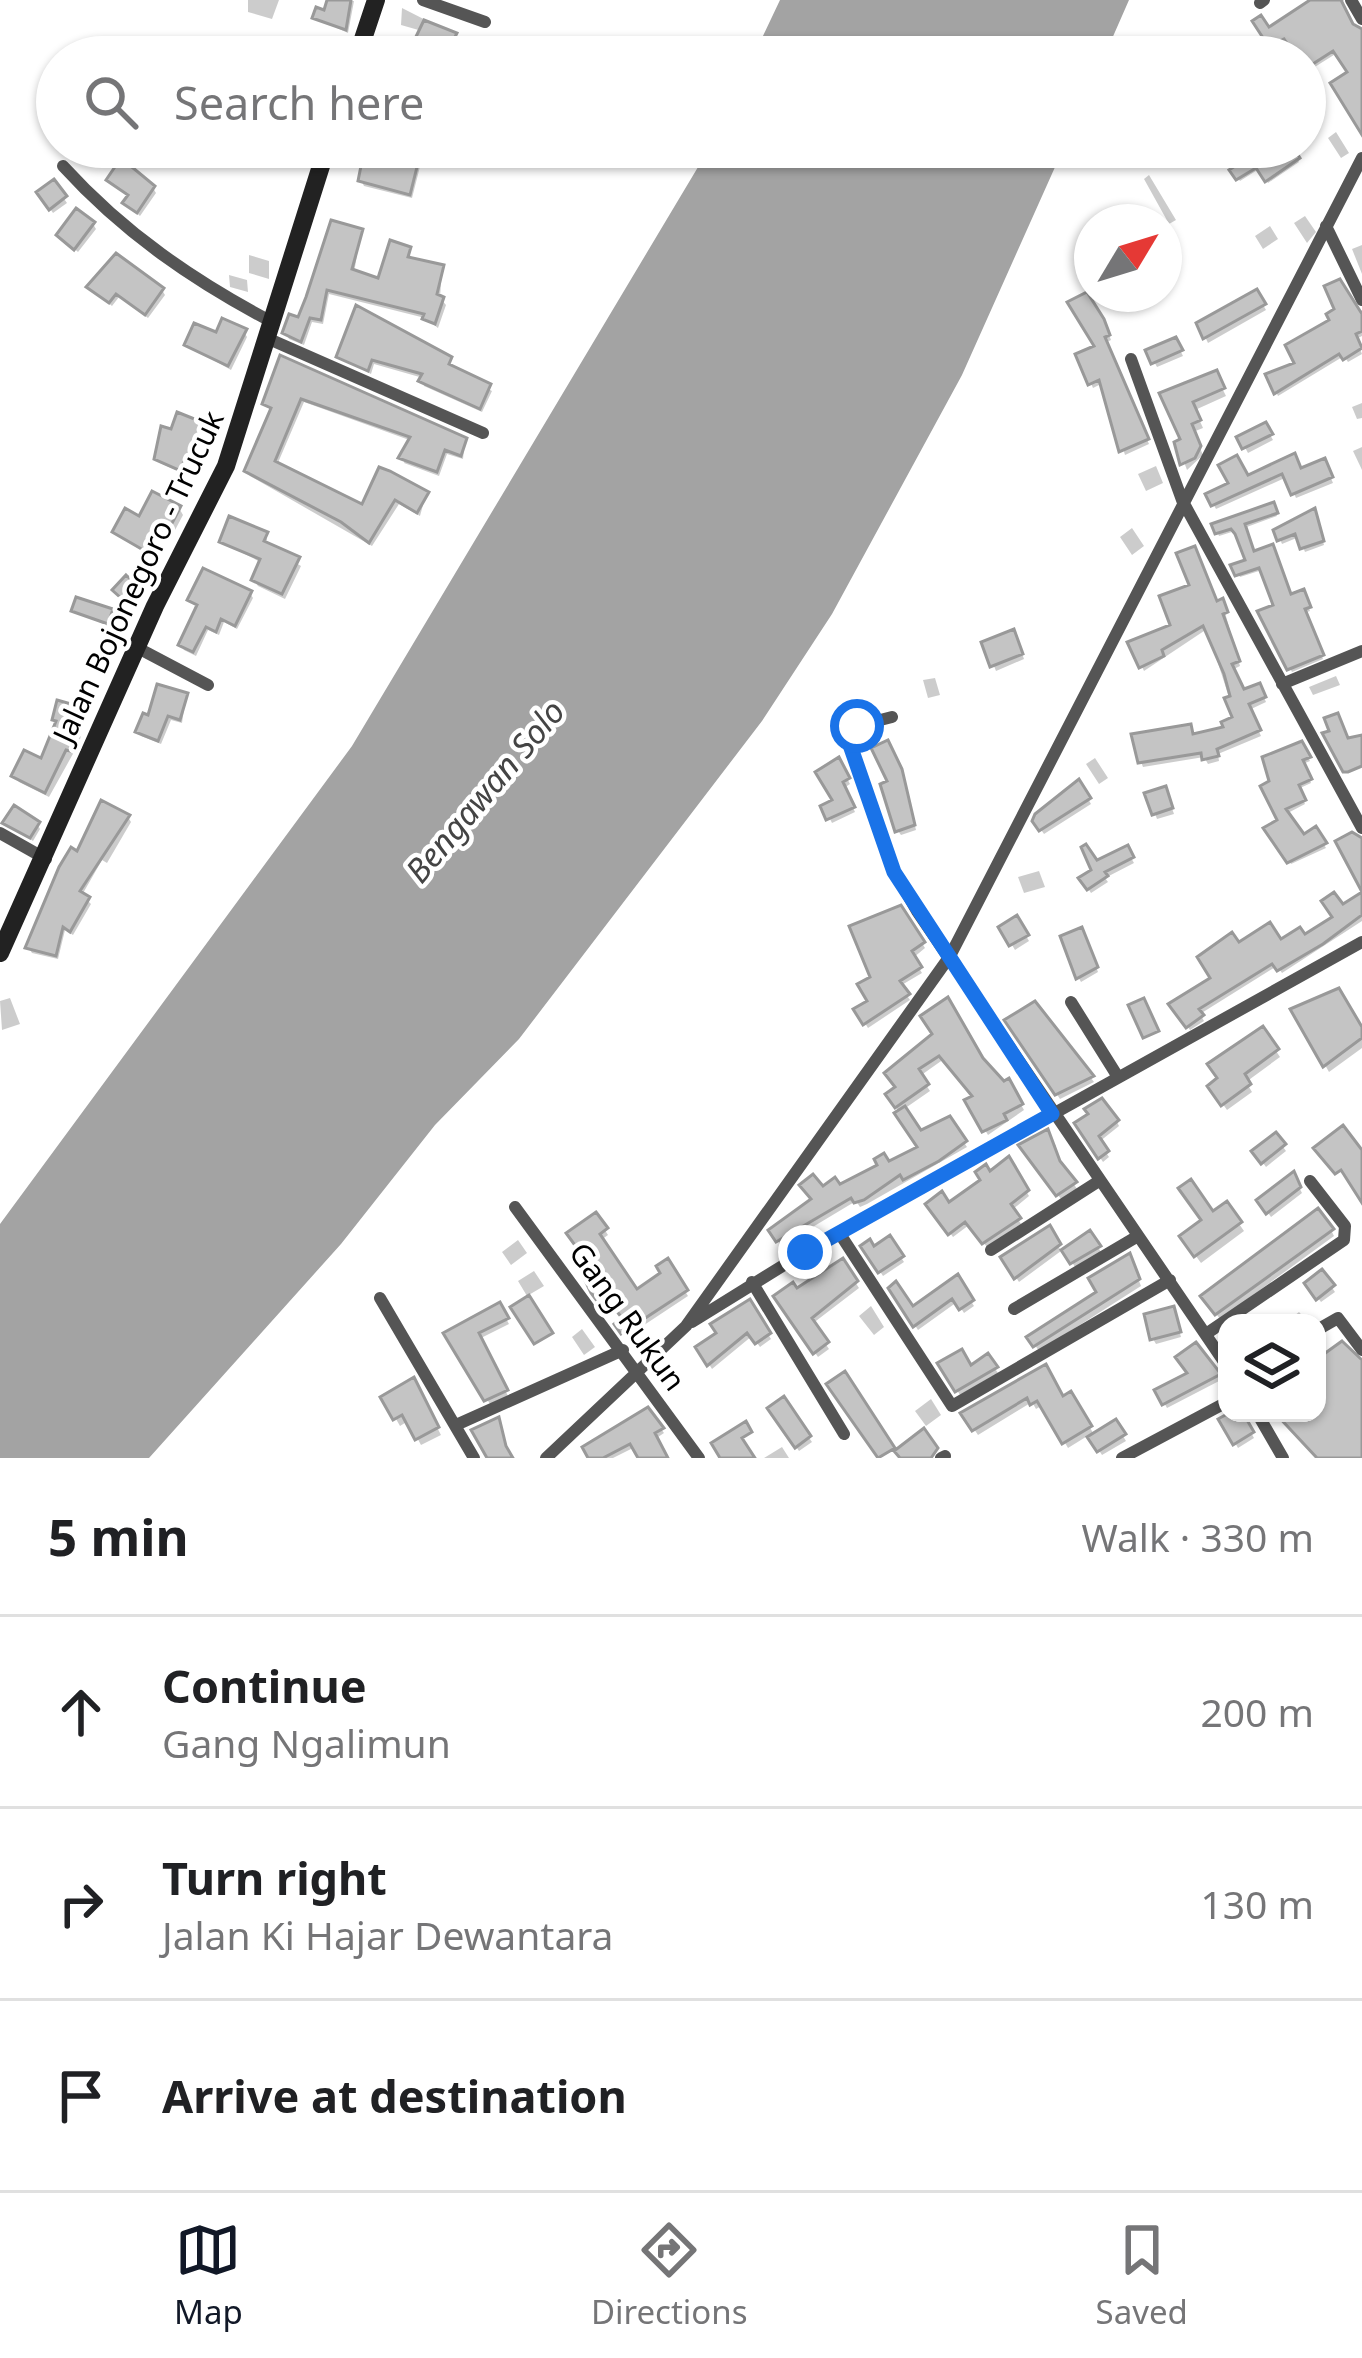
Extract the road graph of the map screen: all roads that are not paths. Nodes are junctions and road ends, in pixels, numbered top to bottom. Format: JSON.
{"nodes":[{"id":1,"x":376,"y":0,"type":"edge"},
{"id":2,"x":423,"y":0,"type":"edge"},
{"id":3,"x":1351,"y":0,"type":"edge"},
{"id":4,"x":1362,"y":19,"type":"edge"},
{"id":5,"x":485,"y":22,"type":"dead end"},
{"id":6,"x":364,"y":36,"type":"edge"},
{"id":7,"x":1362,"y":158,"type":"edge"},
{"id":8,"x":65,"y":168,"type":"edge"},
{"id":9,"x":321,"y":168,"type":"edge"},
{"id":10,"x":1326,"y":226,"type":"junction"},
{"id":11,"x":1362,"y":300,"type":"edge"},
{"id":12,"x":272,"y":332,"type":"junction"},
{"id":13,"x":1131,"y":359,"type":"dead end"},
{"id":14,"x":482,"y":434,"type":"dead end"},
{"id":15,"x":1182,"y":500,"type":"junction"},
{"id":16,"x":136,"y":647,"type":"junction"},
{"id":17,"x":1362,"y":651,"type":"edge"},
{"id":18,"x":1282,"y":684,"type":"junction"},
{"id":19,"x":208,"y":686,"type":"dead end"},
{"id":20,"x":892,"y":717,"type":"dead end"},
{"id":21,"x":1362,"y":829,"type":"edge"},
{"id":22,"x":0,"y":833,"type":"edge"},
{"id":23,"x":46,"y":859,"type":"junction"},
{"id":24,"x":1362,"y":942,"type":"edge"},
{"id":25,"x":0,"y":953,"type":"edge"},
{"id":26,"x":950,"y":956,"type":"junction"},
{"id":27,"x":1071,"y":1002,"type":"dead end"},
{"id":28,"x":1118,"y":1077,"type":"junction"},
{"id":29,"x":1052,"y":1114,"type":"junction"},
{"id":30,"x":1099,"y":1181,"type":"junction"},
{"id":31,"x":1310,"y":1181,"type":"dead end"},
{"id":32,"x":515,"y":1207,"type":"dead end"},
{"id":33,"x":840,"y":1234,"type":"junction"},
{"id":34,"x":1138,"y":1236,"type":"junction"},
{"id":35,"x":991,"y":1250,"type":"dead end"},
{"id":36,"x":1170,"y":1280,"type":"junction"},
{"id":37,"x":752,"y":1282,"type":"junction"},
{"id":38,"x":380,"y":1298,"type":"dead end"},
{"id":39,"x":1014,"y":1309,"type":"dead end"},
{"id":40,"x":1326,"y":1325,"type":"edge"},
{"id":41,"x":686,"y":1326,"type":"junction"},
{"id":42,"x":1206,"y":1334,"type":"junction"},
{"id":43,"x":623,"y":1350,"type":"junction"},
{"id":44,"x":1362,"y":1350,"type":"edge"},
{"id":45,"x":1218,"y":1352,"type":"edge"},
{"id":46,"x":639,"y":1371,"type":"junction"},
{"id":47,"x":1218,"y":1407,"type":"edge"},
{"id":48,"x":1262,"y":1422,"type":"edge"},
{"id":49,"x":456,"y":1424,"type":"junction"},
{"id":50,"x":844,"y":1434,"type":"dead end"},
{"id":51,"x":474,"y":1458,"type":"edge"},
{"id":52,"x":546,"y":1458,"type":"edge"},
{"id":53,"x":699,"y":1458,"type":"edge"},
{"id":54,"x":1122,"y":1458,"type":"edge"},
{"id":55,"x":1283,"y":1458,"type":"edge"}],
"edges":[{"from":1,"to":6,"type":"street"},
{"from":2,"to":5,"type":"street"},
{"from":3,"to":4,"type":"street"},
{"from":7,"to":10,"type":"street"},
{"from":8,"to":12,"type":"street"},
{"from":9,"to":12,"type":"street","name":"Jalan Bojonegoro - Trucuk"},
{"from":10,"to":11,"type":"street"},
{"from":10,"to":15,"type":"street"},
{"from":12,"to":14,"type":"street"},
{"from":12,"to":16,"type":"street","name":"Jalan Bojonegoro - Trucuk"},
{"from":13,"to":15,"type":"street"},
{"from":15,"to":18,"type":"street"},
{"from":15,"to":26,"type":"street"},
{"from":16,"to":19,"type":"street"},
{"from":16,"to":23,"type":"street","name":"Jalan Bojonegoro - Trucuk"},
{"from":17,"to":18,"type":"street"},
{"from":18,"to":21,"type":"street"},
{"from":20,"to":26,"type":"street"},
{"from":22,"to":23,"type":"street"},
{"from":23,"to":25,"type":"street","name":"Jalan Bojonegoro - Trucuk"},
{"from":24,"to":28,"type":"street"},
{"from":26,"to":29,"type":"street"},
{"from":26,"to":41,"type":"street"},
{"from":27,"to":28,"type":"street"},
{"from":28,"to":29,"type":"street"},
{"from":29,"to":30,"type":"street"},
{"from":29,"to":33,"type":"street"},
{"from":30,"to":34,"type":"street"},
{"from":30,"to":35,"type":"street"},
{"from":31,"to":42,"type":"street"},
{"from":32,"to":43,"type":"street","name":"Gang Rukun"},
{"from":33,"to":36,"type":"street"},
{"from":33,"to":37,"type":"street"},
{"from":34,"to":36,"type":"street"},
{"from":34,"to":39,"type":"street"},
{"from":36,"to":42,"type":"street"},
{"from":37,"to":41,"type":"street"},
{"from":37,"to":50,"type":"street"},
{"from":38,"to":49,"type":"street"},
{"from":40,"to":44,"type":"street"},
{"from":41,"to":46,"type":"street"},
{"from":42,"to":45,"type":"street"},
{"from":43,"to":46,"type":"street","name":"Gang Rukun"},
{"from":43,"to":49,"type":"street"},
{"from":46,"to":52,"type":"street"},
{"from":46,"to":53,"type":"street","name":"Gang Rukun"},
{"from":47,"to":54,"type":"street"},
{"from":48,"to":55,"type":"street"},
{"from":49,"to":51,"type":"street"}]}
